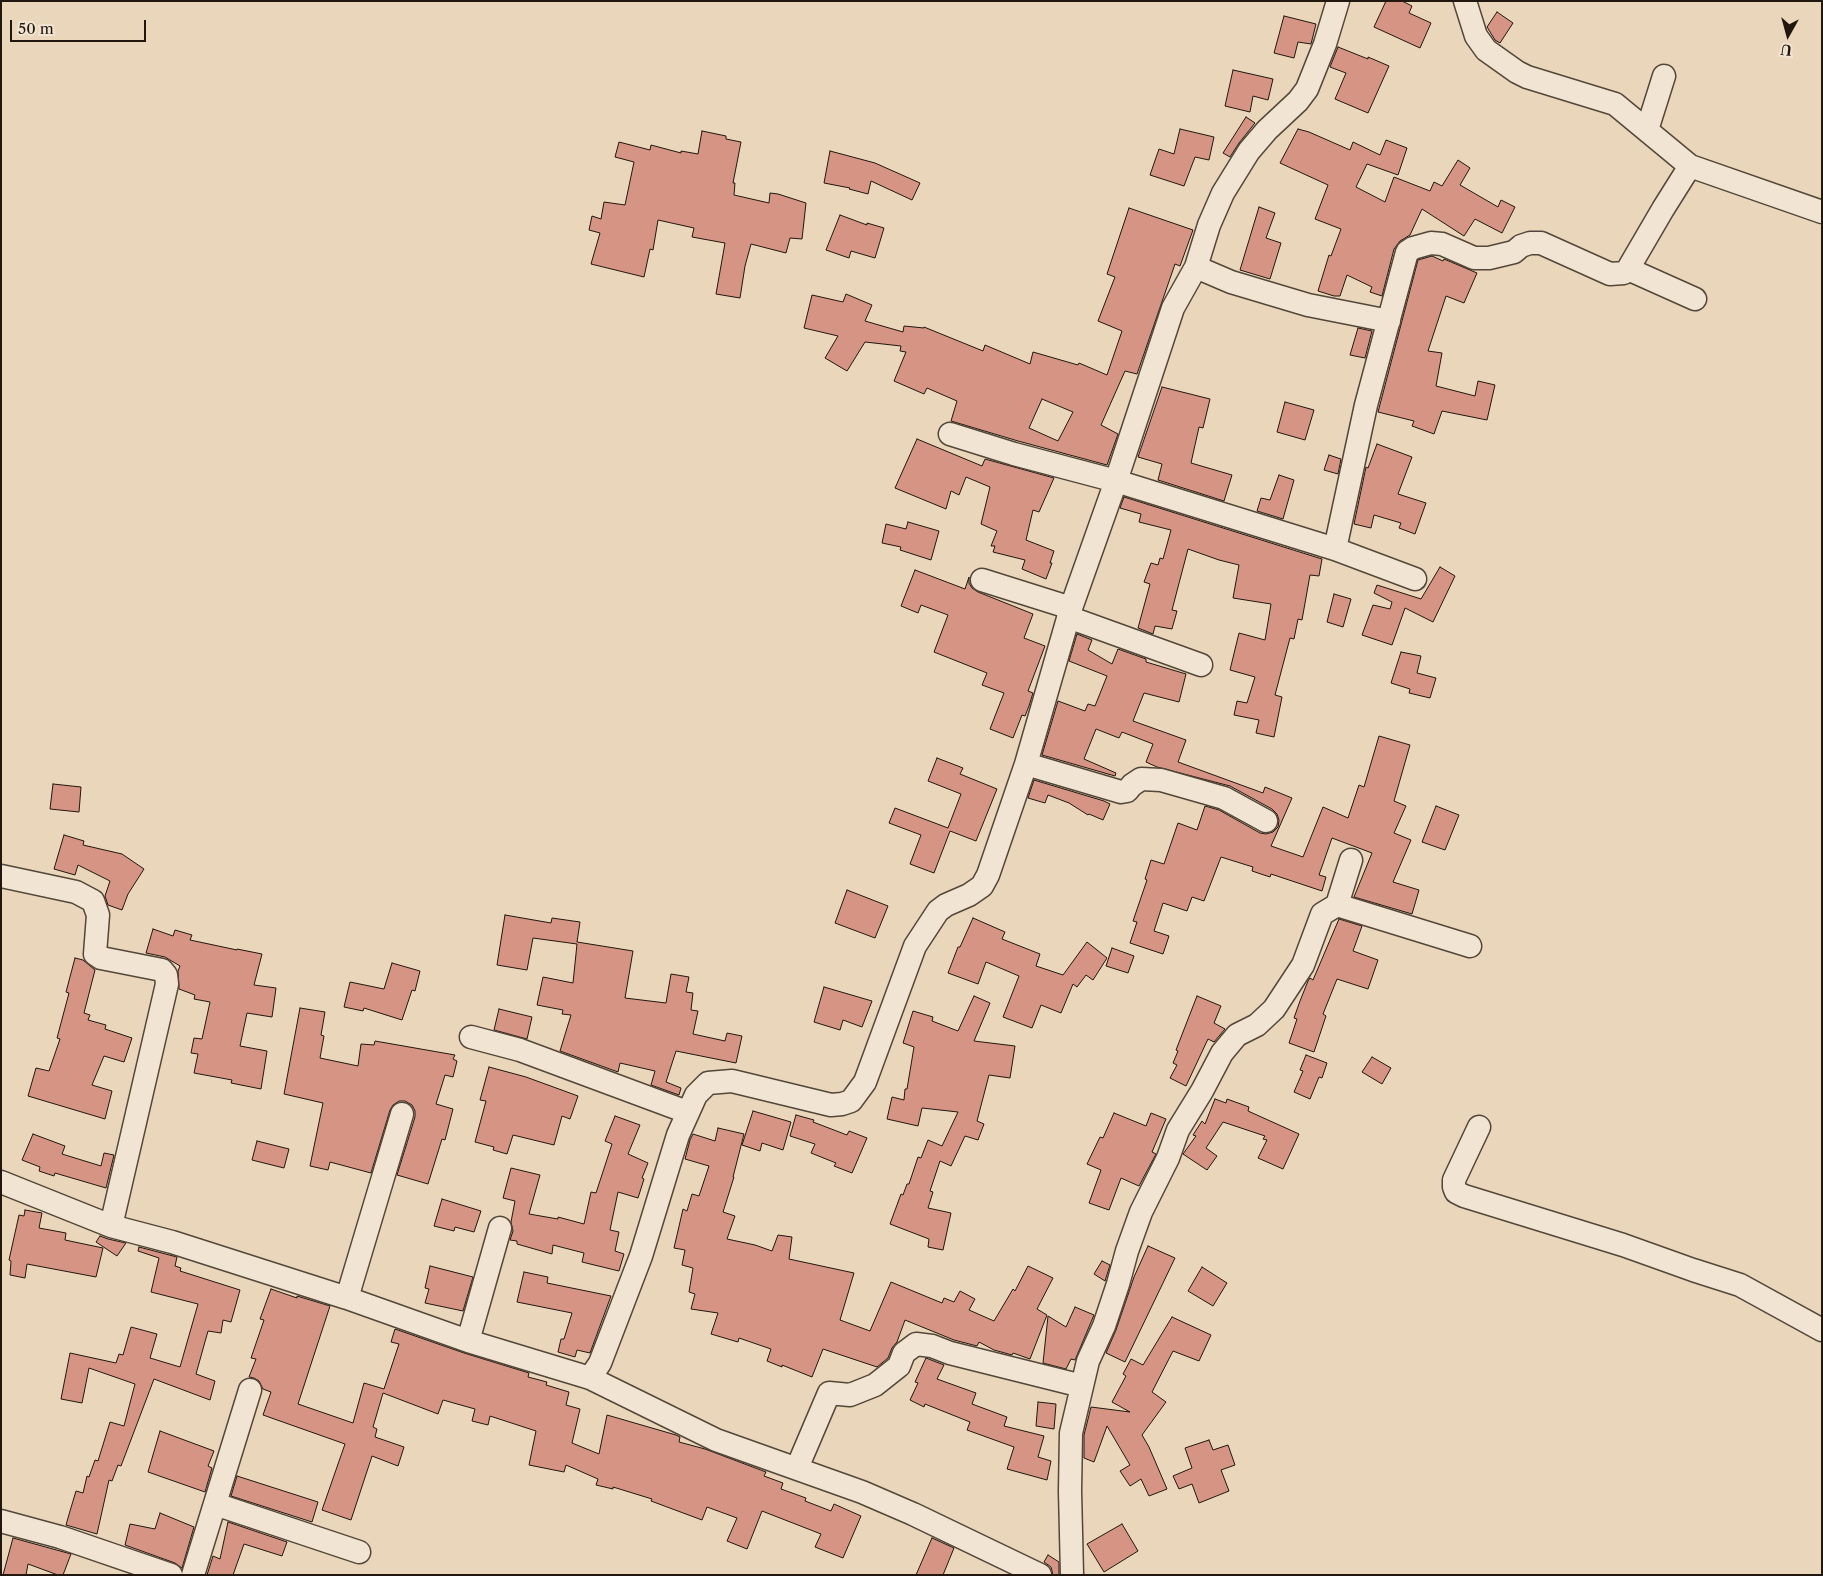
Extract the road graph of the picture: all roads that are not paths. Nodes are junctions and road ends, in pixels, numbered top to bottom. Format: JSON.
{"nodes":[{"id":1,"x":1465,"y":1,"type":"edge"},
{"id":2,"x":1335,"y":2,"type":"edge"},
{"id":3,"x":1664,"y":76,"type":"dead end"},
{"id":4,"x":1647,"y":130,"type":"junction"},
{"id":5,"x":1690,"y":166,"type":"junction"},
{"id":6,"x":1822,"y":212,"type":"edge"},
{"id":7,"x":1196,"y":267,"type":"junction"},
{"id":8,"x":1628,"y":269,"type":"junction"},
{"id":9,"x":1695,"y":299,"type":"dead end"},
{"id":10,"x":1389,"y":321,"type":"junction"},
{"id":11,"x":950,"y":434,"type":"dead end"},
{"id":12,"x":1116,"y":481,"type":"junction"},
{"id":13,"x":1335,"y":549,"type":"junction"},
{"id":14,"x":1415,"y":578,"type":"dead end"},
{"id":15,"x":982,"y":580,"type":"dead end"},
{"id":16,"x":1069,"y":612,"type":"junction"},
{"id":17,"x":1202,"y":665,"type":"dead end"},
{"id":18,"x":1026,"y":764,"type":"junction"},
{"id":19,"x":1266,"y":820,"type":"dead end"},
{"id":20,"x":1350,"y":860,"type":"dead end"},
{"id":21,"x":1,"y":876,"type":"edge"},
{"id":22,"x":1338,"y":905,"type":"junction"},
{"id":23,"x":1470,"y":946,"type":"dead end"},
{"id":24,"x":470,"y":1037,"type":"dead end"},
{"id":25,"x":687,"y":1112,"type":"junction"},
{"id":26,"x":402,"y":1114,"type":"dead end"},
{"id":27,"x":1479,"y":1127,"type":"dead end"},
{"id":28,"x":1,"y":1182,"type":"edge"},
{"id":29,"x":111,"y":1226,"type":"junction"},
{"id":30,"x":500,"y":1228,"type":"dead end"},
{"id":31,"x":347,"y":1298,"type":"junction"},
{"id":32,"x":1822,"y":1330,"type":"edge"},
{"id":33,"x":468,"y":1341,"type":"junction"},
{"id":34,"x":590,"y":1378,"type":"junction"},
{"id":35,"x":1082,"y":1386,"type":"junction"},
{"id":36,"x":250,"y":1390,"type":"dead end"},
{"id":37,"x":797,"y":1468,"type":"junction"},
{"id":38,"x":215,"y":1504,"type":"junction"},
{"id":39,"x":1,"y":1520,"type":"edge"},
{"id":40,"x":359,"y":1552,"type":"dead end"},
{"id":41,"x":171,"y":1575,"type":"edge"},
{"id":42,"x":193,"y":1575,"type":"edge"},
{"id":43,"x":1040,"y":1575,"type":"edge"},
{"id":44,"x":1072,"y":1575,"type":"edge"}],
"edges":[{"from":1,"to":4,"type":"street"},
{"from":2,"to":7,"type":"street"},
{"from":3,"to":4,"type":"street"},
{"from":4,"to":5,"type":"street"},
{"from":5,"to":6,"type":"street"},
{"from":5,"to":8,"type":"street"},
{"from":7,"to":10,"type":"street"},
{"from":7,"to":12,"type":"street"},
{"from":8,"to":9,"type":"street"},
{"from":8,"to":10,"type":"street"},
{"from":10,"to":13,"type":"street"},
{"from":11,"to":12,"type":"street"},
{"from":12,"to":13,"type":"street"},
{"from":12,"to":16,"type":"street"},
{"from":13,"to":14,"type":"street"},
{"from":15,"to":16,"type":"street"},
{"from":16,"to":17,"type":"street"},
{"from":16,"to":18,"type":"street"},
{"from":18,"to":19,"type":"street"},
{"from":18,"to":25,"type":"street"},
{"from":20,"to":22,"type":"street"},
{"from":21,"to":29,"type":"street"},
{"from":22,"to":23,"type":"street"},
{"from":22,"to":35,"type":"street"},
{"from":24,"to":25,"type":"street"},
{"from":25,"to":34,"type":"street"},
{"from":26,"to":31,"type":"street"},
{"from":27,"to":32,"type":"street"},
{"from":28,"to":29,"type":"street"},
{"from":29,"to":31,"type":"street"},
{"from":30,"to":33,"type":"street"},
{"from":31,"to":33,"type":"street"},
{"from":33,"to":34,"type":"street"},
{"from":34,"to":37,"type":"street"},
{"from":35,"to":37,"type":"street"},
{"from":35,"to":44,"type":"street"},
{"from":36,"to":38,"type":"street"},
{"from":37,"to":43,"type":"street"},
{"from":38,"to":40,"type":"street"},
{"from":38,"to":42,"type":"street"},
{"from":39,"to":41,"type":"street"}]}
